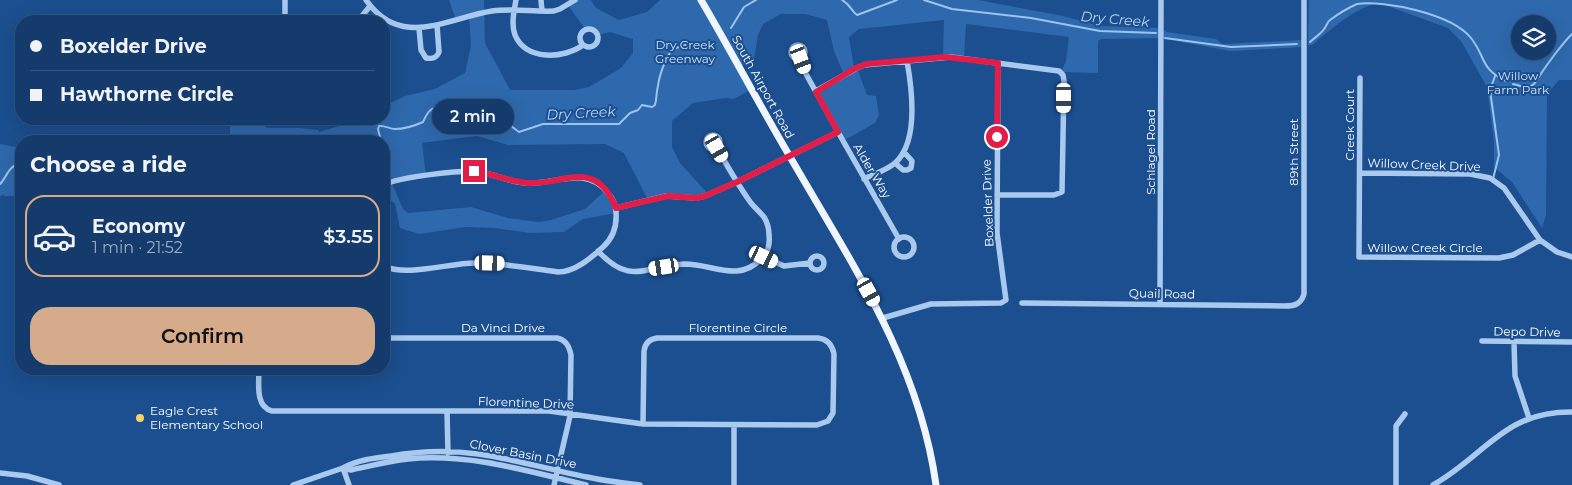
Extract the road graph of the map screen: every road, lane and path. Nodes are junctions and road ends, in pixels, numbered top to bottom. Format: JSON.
{"nodes":[{"id":1,"x":285,"y":0,"type":"edge"},
{"id":2,"x":366,"y":0,"type":"edge"},
{"id":3,"x":516,"y":0,"type":"edge"},
{"id":4,"x":541,"y":0,"type":"edge"},
{"id":5,"x":575,"y":0,"type":"edge"},
{"id":6,"x":701,"y":0,"type":"edge"},
{"id":7,"x":1161,"y":0,"type":"edge"},
{"id":8,"x":1304,"y":0,"type":"edge"},
{"id":9,"x":370,"y":6,"type":"junction"},
{"id":10,"x":514,"y":10,"type":"junction"},
{"id":11,"x":542,"y":11,"type":"junction"},
{"id":12,"x":285,"y":15,"type":"edge"},
{"id":13,"x":363,"y":15,"type":"edge"},
{"id":14,"x":381,"y":15,"type":"edge"},
{"id":15,"x":390,"y":21,"type":"edge"},
{"id":16,"x":437,"y":26,"type":"junction"},
{"id":17,"x":419,"y":28,"type":"junction"},
{"id":18,"x":583,"y":45,"type":"dead end"},
{"id":19,"x":801,"y":59,"type":"dead end"},
{"id":20,"x":907,"y":61,"type":"junction"},
{"id":21,"x":998,"y":63,"type":"junction"},
{"id":22,"x":1360,"y":78,"type":"dead end"},
{"id":23,"x":816,"y":92,"type":"junction"},
{"id":24,"x":838,"y":132,"type":"junction"},
{"id":25,"x":717,"y":148,"type":"dead end"},
{"id":26,"x":904,"y":152,"type":"junction"},
{"id":27,"x":789,"y":156,"type":"junction"},
{"id":28,"x":895,"y":163,"type":"junction"},
{"id":29,"x":1360,"y":173,"type":"junction"},
{"id":30,"x":864,"y":179,"type":"junction"},
{"id":31,"x":737,"y":182,"type":"junction"},
{"id":32,"x":390,"y":183,"type":"edge"},
{"id":33,"x":996,"y":195,"type":"junction"},
{"id":34,"x":616,"y":208,"type":"junction"},
{"id":35,"x":900,"y":239,"type":"dead end"},
{"id":36,"x":1540,"y":240,"type":"junction"},
{"id":37,"x":598,"y":252,"type":"junction"},
{"id":38,"x":764,"y":257,"type":"junction"},
{"id":39,"x":1572,"y":257,"type":"edge"},
{"id":40,"x":810,"y":264,"type":"dead end"},
{"id":41,"x":390,"y":269,"type":"edge"},
{"id":42,"x":1300,"y":302,"type":"joint"},
{"id":43,"x":1022,"y":303,"type":"dead end"},
{"id":44,"x":1160,"y":304,"type":"junction"},
{"id":45,"x":883,"y":318,"type":"junction"},
{"id":46,"x":390,"y":338,"type":"edge"},
{"id":47,"x":1482,"y":341,"type":"dead end"},
{"id":48,"x":1514,"y":342,"type":"junction"},
{"id":49,"x":1572,"y":342,"type":"edge"},
{"id":50,"x":260,"y":375,"type":"edge"},
{"id":51,"x":447,"y":411,"type":"junction"},
{"id":52,"x":1572,"y":412,"type":"edge"},
{"id":53,"x":570,"y":413,"type":"junction"},
{"id":54,"x":1405,"y":414,"type":"dead end"},
{"id":55,"x":1529,"y":418,"type":"junction"},
{"id":56,"x":827,"y":422,"type":"joint"},
{"id":57,"x":643,"y":424,"type":"junction"},
{"id":58,"x":734,"y":424,"type":"junction"},
{"id":59,"x":448,"y":451,"type":"junction"},
{"id":60,"x":447,"y":459,"type":"junction"},
{"id":61,"x":343,"y":468,"type":"junction"},
{"id":62,"x":557,"y":470,"type":"junction"},
{"id":63,"x":0,"y":473,"type":"edge"},
{"id":64,"x":556,"y":478,"type":"junction"},
{"id":65,"x":58,"y":485,"type":"edge"},
{"id":66,"x":293,"y":485,"type":"edge"},
{"id":67,"x":350,"y":485,"type":"edge"},
{"id":68,"x":554,"y":485,"type":"edge"},
{"id":69,"x":586,"y":485,"type":"edge"},
{"id":70,"x":640,"y":485,"type":"edge"},
{"id":71,"x":734,"y":485,"type":"edge"},
{"id":72,"x":936,"y":485,"type":"edge"},
{"id":73,"x":1396,"y":485,"type":"edge"},
{"id":74,"x":1433,"y":485,"type":"edge"}],
"edges":[{"from":1,"to":12,"type":"street"},
{"from":2,"to":9,"type":"street"},
{"from":3,"to":10,"type":"street"},
{"from":4,"to":11,"type":"street"},
{"from":5,"to":11,"type":"street"},
{"from":6,"to":27,"type":"main road","name":"South Airport Road"},
{"from":7,"to":44,"type":"street","name":"Schlagel Road"},
{"from":8,"to":42,"type":"street","name":"89th Street"},
{"from":9,"to":13,"type":"street"},
{"from":9,"to":14,"type":"street"},
{"from":10,"to":11,"type":"street"},
{"from":10,"to":16,"type":"street"},
{"from":10,"to":18,"type":"street"},
{"from":15,"to":17,"type":"street"},
{"from":16,"to":17,"type":"street"},
{"from":16,"to":17,"type":"street"},
{"from":19,"to":23,"type":"street","name":"Alder Way"},
{"from":20,"to":21,"type":"street"},
{"from":20,"to":23,"type":"street"},
{"from":20,"to":26,"type":"street"},
{"from":21,"to":33,"type":"street","name":"Boxelder Drive"},
{"from":21,"to":33,"type":"street"},
{"from":22,"to":29,"type":"street","name":"Creek Court"},
{"from":23,"to":24,"type":"street","name":"Alder Way"},
{"from":24,"to":27,"type":"street"},
{"from":24,"to":30,"type":"street","name":"Alder Way"},
{"from":25,"to":31,"type":"street"},
{"from":26,"to":28,"type":"street"},
{"from":26,"to":28,"type":"street"},
{"from":27,"to":31,"type":"street"},
{"from":27,"to":45,"type":"main road","name":"South Airport Road"},
{"from":28,"to":30,"type":"street"},
{"from":29,"to":36,"type":"street","name":"Willow Creek Drive"},
{"from":29,"to":36,"type":"street","name":"Willow Creek Circle"},
{"from":30,"to":35,"type":"street","name":"Alder Way"},
{"from":31,"to":34,"type":"street"},
{"from":31,"to":38,"type":"street"},
{"from":32,"to":34,"type":"street"},
{"from":33,"to":45,"type":"street","name":"Boxelder Drive"},
{"from":34,"to":37,"type":"street"},
{"from":36,"to":39,"type":"street","name":"Willow Creek Drive"},
{"from":37,"to":38,"type":"street"},
{"from":37,"to":41,"type":"street"},
{"from":38,"to":40,"type":"street"},
{"from":42,"to":44,"type":"street","name":"Quail Road"},
{"from":43,"to":44,"type":"street","name":"Quail Road"},
{"from":45,"to":72,"type":"main road","name":"South Airport Road"},
{"from":46,"to":53,"type":"street","name":"Da Vinci Drive"},
{"from":47,"to":48,"type":"street","name":"Depo Drive"},
{"from":48,"to":49,"type":"street","name":"Depo Drive"},
{"from":48,"to":55,"type":"street"},
{"from":50,"to":51,"type":"street","name":"Florentine Drive"},
{"from":51,"to":53,"type":"street","name":"Florentine Drive"},
{"from":51,"to":59,"type":"street"},
{"from":52,"to":55,"type":"street"},
{"from":53,"to":57,"type":"street","name":"Florentine Drive"},
{"from":53,"to":62,"type":"street","name":"Da Vinci Drive"},
{"from":54,"to":73,"type":"street"},
{"from":55,"to":74,"type":"street"},
{"from":56,"to":57,"type":"street","name":"Florentine Circle"},
{"from":56,"to":58,"type":"street","name":"Florentine Drive"},
{"from":57,"to":58,"type":"street","name":"Florentine Drive"},
{"from":58,"to":71,"type":"street"},
{"from":59,"to":60,"type":"street"},
{"from":59,"to":61,"type":"street","name":"Clover Basin Drive"},
{"from":59,"to":62,"type":"street","name":"Clover Basin Drive"},
{"from":60,"to":61,"type":"street","name":"Clover Basin Drive"},
{"from":60,"to":64,"type":"street","name":"Clover Basin Drive"},
{"from":61,"to":66,"type":"street","name":"Clover Basin Drive"},
{"from":61,"to":67,"type":"street"},
{"from":62,"to":64,"type":"street","name":"Da Vinci Drive"},
{"from":62,"to":70,"type":"street","name":"Clover Basin Drive"},
{"from":63,"to":65,"type":"street"},
{"from":64,"to":68,"type":"street","name":"Da Vinci Drive"},
{"from":64,"to":69,"type":"street","name":"Clover Basin Drive"}]}
